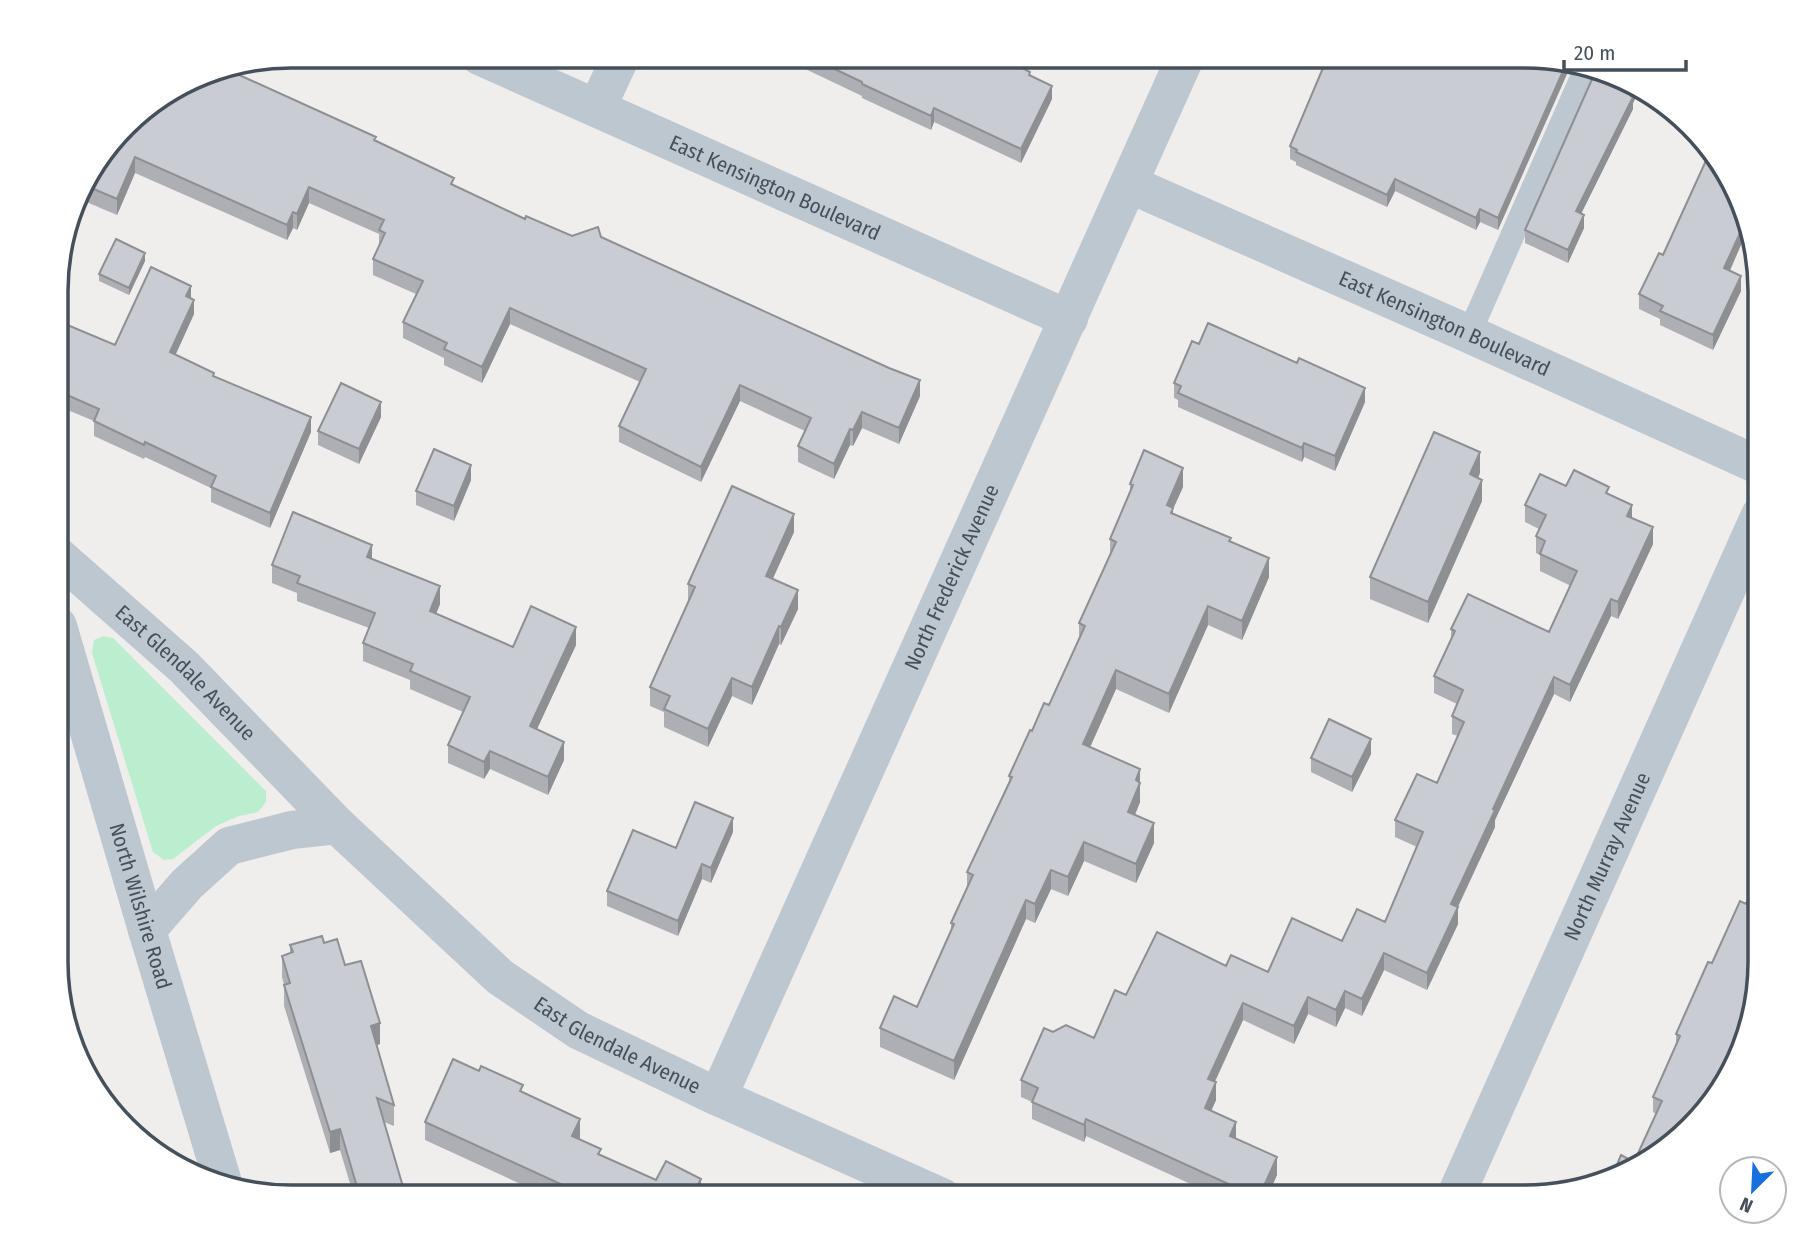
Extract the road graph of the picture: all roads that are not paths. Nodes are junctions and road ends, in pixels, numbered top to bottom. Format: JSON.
{"nodes":[{"id":1,"x":507,"y":68,"type":"edge"},
{"id":2,"x":615,"y":68,"type":"edge"},
{"id":3,"x":1180,"y":69,"type":"edge"},
{"id":4,"x":1582,"y":77,"type":"edge"},
{"id":5,"x":597,"y":108,"type":"junction"},
{"id":6,"x":1129,"y":184,"type":"junction"},
{"id":7,"x":1069,"y":318,"type":"junction"},
{"id":8,"x":1469,"y":334,"type":"junction"},
{"id":9,"x":1747,"y":461,"type":"edge"},
{"id":10,"x":1747,"y":542,"type":"edge"},
{"id":11,"x":68,"y":565,"type":"edge"},
{"id":12,"x":69,"y":662,"type":"edge"},
{"id":13,"x":337,"y":825,"type":"junction"},
{"id":14,"x":146,"y":930,"type":"junction"},
{"id":15,"x":718,"y":1097,"type":"junction"},
{"id":16,"x":220,"y":1173,"type":"edge"},
{"id":17,"x":914,"y":1185,"type":"edge"},
{"id":18,"x":1460,"y":1185,"type":"edge"}],
"edges":[{"from":1,"to":5,"type":"street","name":"East Kensington Boulevard"},
{"from":2,"to":5,"type":"street"},
{"from":3,"to":6,"type":"street","name":"North Frederick Avenue"},
{"from":4,"to":8,"type":"lane"},
{"from":5,"to":7,"type":"street","name":"East Kensington Boulevard"},
{"from":6,"to":7,"type":"street","name":"North Frederick Avenue"},
{"from":6,"to":8,"type":"street","name":"East Kensington Boulevard"},
{"from":7,"to":15,"type":"street","name":"North Frederick Avenue"},
{"from":8,"to":9,"type":"street","name":"East Kensington Boulevard"},
{"from":10,"to":18,"type":"street","name":"North Murray Avenue"},
{"from":11,"to":13,"type":"street","name":"East Glendale Avenue"},
{"from":12,"to":14,"type":"street","name":"North Wilshire Road"},
{"from":13,"to":14,"type":"street"},
{"from":13,"to":15,"type":"street","name":"East Glendale Avenue"},
{"from":14,"to":16,"type":"street","name":"North Wilshire Road"},
{"from":15,"to":17,"type":"street","name":"East Glendale Avenue"}]}
